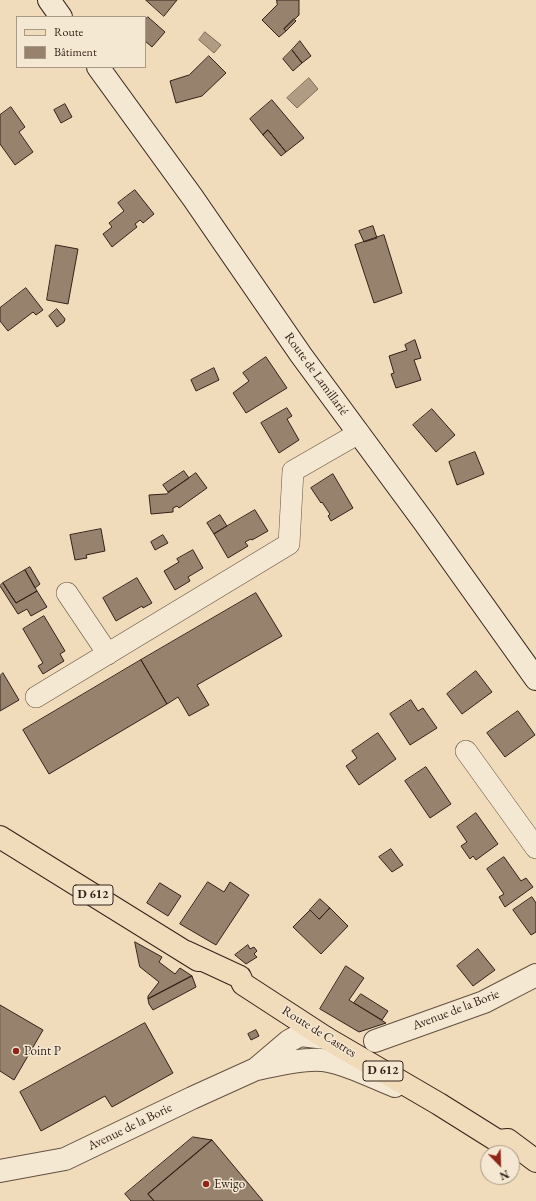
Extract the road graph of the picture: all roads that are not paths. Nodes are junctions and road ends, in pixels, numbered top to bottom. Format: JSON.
{"nodes":[{"id":1,"x":49,"y":0,"type":"edge"},
{"id":2,"x":60,"y":16,"type":"edge"},
{"id":3,"x":99,"y":68,"type":"edge"},
{"id":4,"x":359,"y":433,"type":"junction"},
{"id":5,"x":67,"y":593,"type":"dead end"},
{"id":6,"x":108,"y":654,"type":"junction"},
{"id":7,"x":536,"y":679,"type":"edge"},
{"id":8,"x":36,"y":697,"type":"dead end"},
{"id":9,"x":466,"y":751,"type":"dead end"},
{"id":10,"x":0,"y":837,"type":"edge"},
{"id":11,"x":536,"y":848,"type":"edge"},
{"id":12,"x":536,"y":975,"type":"edge"},
{"id":13,"x":326,"y":1038,"type":"junction"},
{"id":14,"x":375,"y":1041,"type":"dead end"},
{"id":15,"x":256,"y":1069,"type":"junction"},
{"id":16,"x":439,"y":1104,"type":"junction"},
{"id":17,"x":501,"y":1145,"type":"edge"},
{"id":18,"x":507,"y":1145,"type":"edge"},
{"id":19,"x":515,"y":1145,"type":"edge"},
{"id":20,"x":520,"y":1149,"type":"edge"},
{"id":21,"x":520,"y":1157,"type":"edge"},
{"id":22,"x":536,"y":1161,"type":"edge"},
{"id":23,"x":536,"y":1166,"type":"edge"},
{"id":24,"x":0,"y":1171,"type":"edge"}],
"edges":[{"from":1,"to":2,"type":"main road"},
{"from":3,"to":4,"type":"main road","name":"Route de Lamillarié"},
{"from":4,"to":6,"type":"street"},
{"from":4,"to":7,"type":"main road","name":"Route de Lamillarié"},
{"from":5,"to":6,"type":"street"},
{"from":6,"to":8,"type":"street"},
{"from":9,"to":11,"type":"street"},
{"from":10,"to":13,"type":"main road","name":"Route de Castres","number":"D 612"},
{"from":12,"to":14,"type":"main road","name":"Avenue de la Borie"},
{"from":13,"to":15,"type":"main road","name":"Avenue de la Borie"},
{"from":13,"to":16,"type":"main road","name":"Route de Castres","number":"D 612"},
{"from":15,"to":16,"type":"main road","name":"Avenue de la Borie"},
{"from":15,"to":24,"type":"main road","name":"Avenue de la Borie"},
{"from":16,"to":17,"type":"main road","name":"Route de Castres","number":"D 612"},
{"from":18,"to":19,"type":"main road","name":"Route de Castres","number":"D 612"},
{"from":20,"to":22,"type":"main road","name":"Route de Castres","number":"D 612"},
{"from":21,"to":23,"type":"main road","name":"Route de Castres","number":"D 612"}]}
